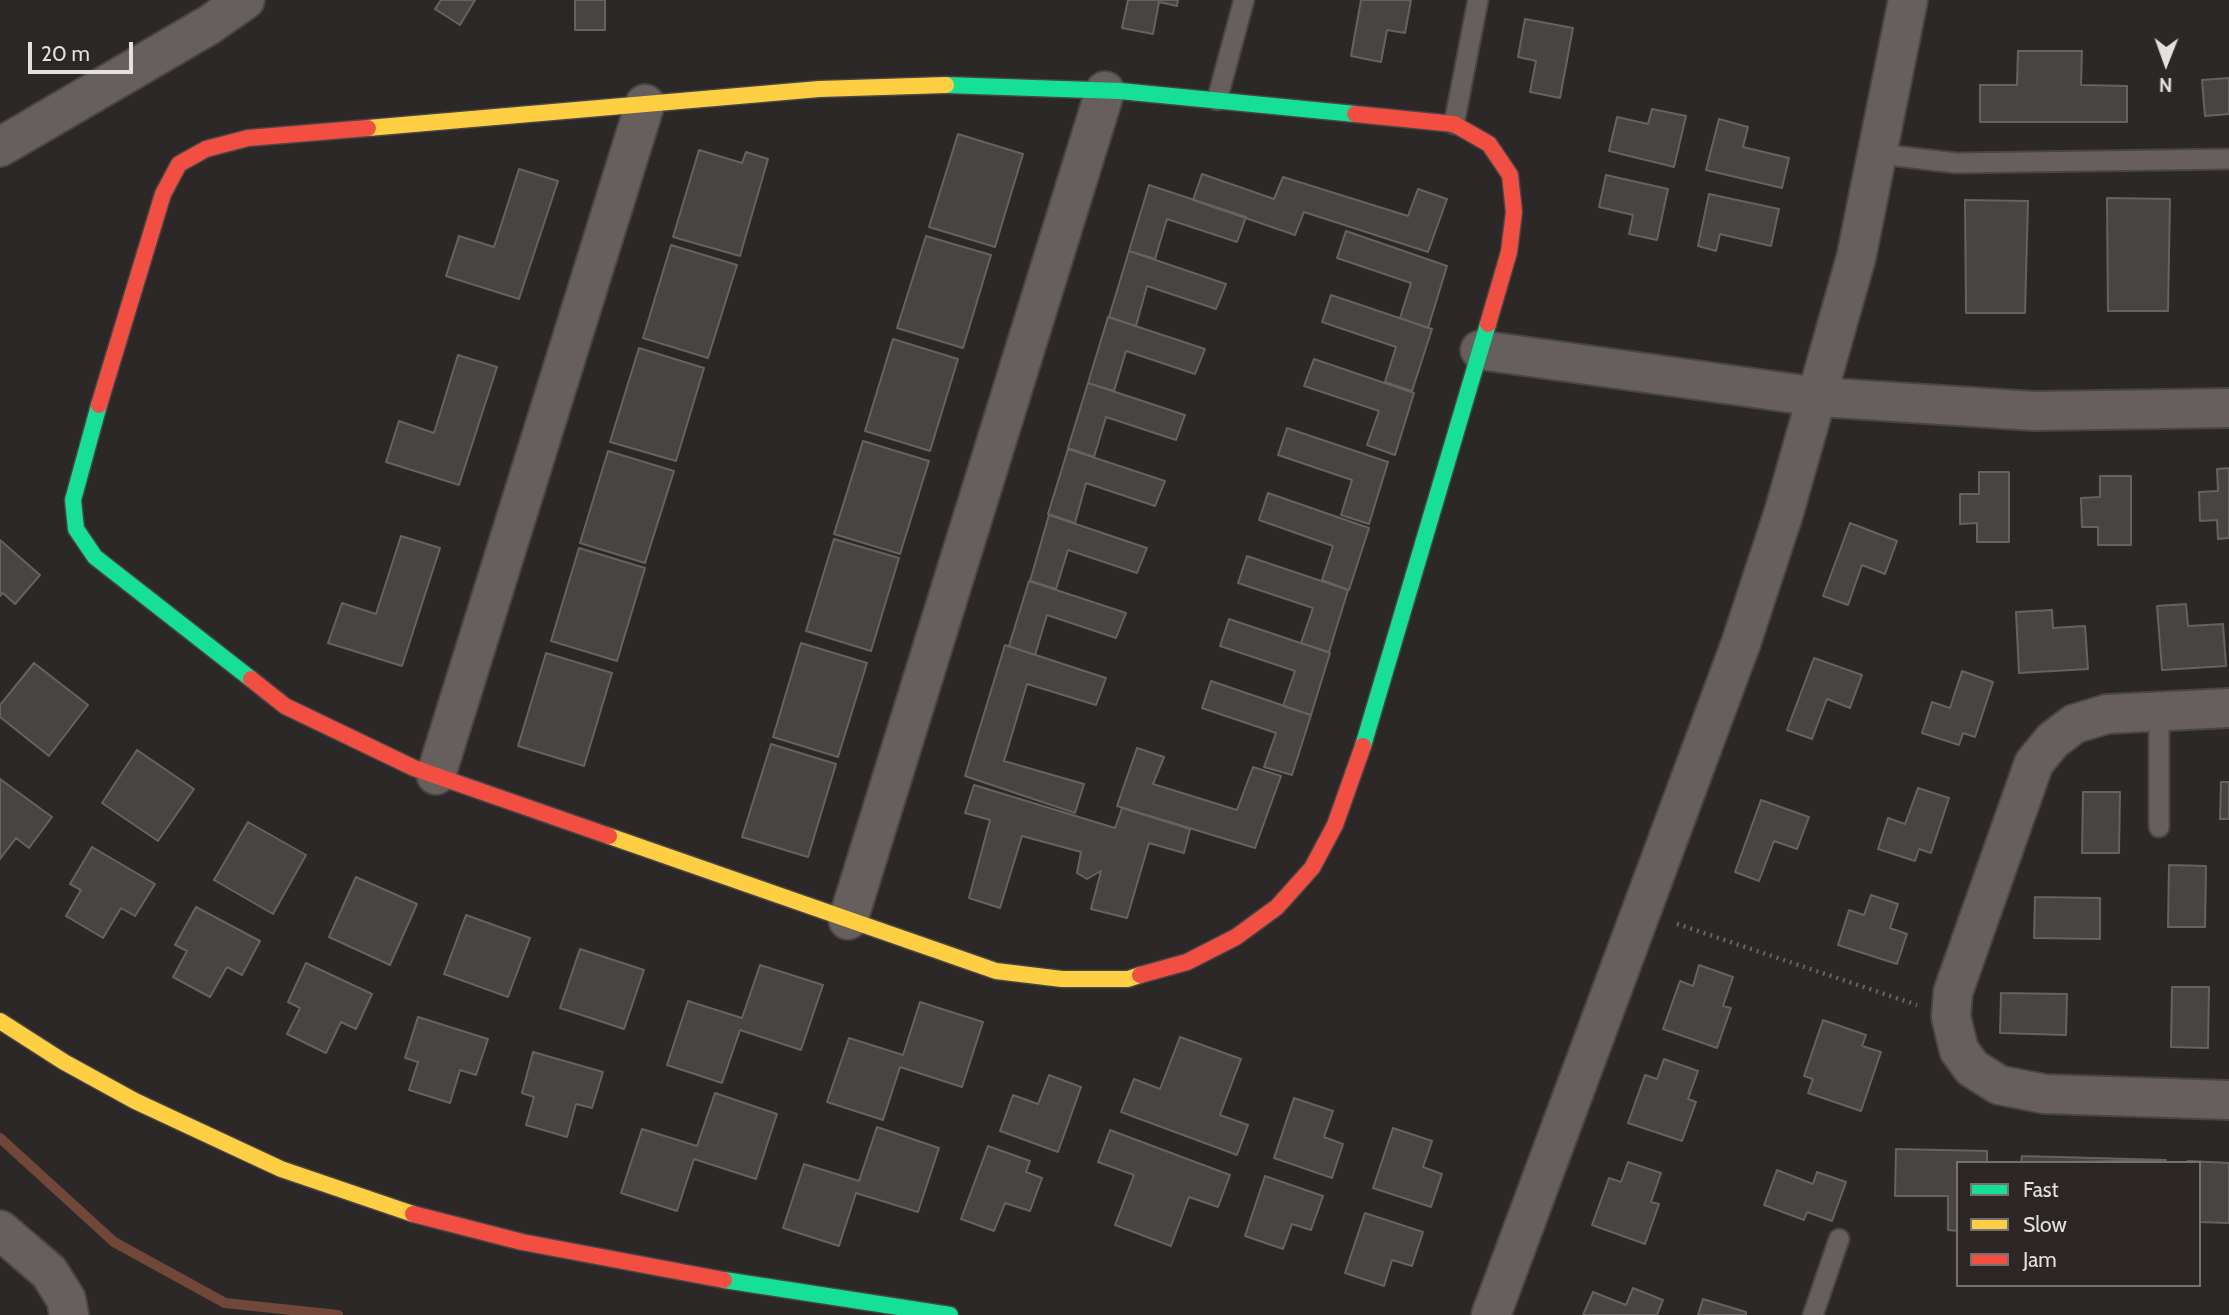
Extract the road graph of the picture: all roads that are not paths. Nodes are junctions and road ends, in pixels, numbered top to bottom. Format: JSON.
{"nodes":[{"id":1,"x":245,"y":0,"type":"edge"},
{"id":2,"x":1244,"y":0,"type":"edge"},
{"id":3,"x":1478,"y":0,"type":"edge"},
{"id":4,"x":1908,"y":0,"type":"edge"},
{"id":5,"x":1105,"y":91,"type":"junction"},
{"id":6,"x":1217,"y":100,"type":"junction"},
{"id":7,"x":645,"y":104,"type":"junction"},
{"id":8,"x":1454,"y":124,"type":"junction"},
{"id":9,"x":0,"y":147,"type":"edge"},
{"id":10,"x":1879,"y":154,"type":"junction"},
{"id":11,"x":2229,"y":159,"type":"edge"},
{"id":12,"x":1480,"y":350,"type":"junction"},
{"id":13,"x":1819,"y":397,"type":"junction"},
{"id":14,"x":2229,"y":408,"type":"edge"},
{"id":15,"x":2229,"y":708,"type":"edge"},
{"id":16,"x":2160,"y":712,"type":"junction"},
{"id":17,"x":436,"y":775,"type":"junction"},
{"id":18,"x":2160,"y":827,"type":"dead end"},
{"id":19,"x":848,"y":919,"type":"junction"},
{"id":20,"x":0,"y":1021,"type":"edge"},
{"id":21,"x":2229,"y":1101,"type":"edge"},
{"id":22,"x":0,"y":1230,"type":"edge"},
{"id":23,"x":1839,"y":1239,"type":"dead end"},
{"id":24,"x":69,"y":1315,"type":"edge"},
{"id":25,"x":950,"y":1315,"type":"edge"},
{"id":26,"x":1491,"y":1315,"type":"edge"},
{"id":27,"x":1813,"y":1315,"type":"edge"}],
"edges":[{"from":1,"to":9,"type":"street"},
{"from":2,"to":6,"type":"lane"},
{"from":3,"to":8,"type":"lane"},
{"from":4,"to":10,"type":"street"},
{"from":5,"to":6,"type":"street"},
{"from":5,"to":7,"type":"street"},
{"from":5,"to":19,"type":"street"},
{"from":6,"to":8,"type":"street"},
{"from":7,"to":17,"type":"street"},
{"from":7,"to":17,"type":"street"},
{"from":8,"to":12,"type":"street"},
{"from":10,"to":11,"type":"lane"},
{"from":10,"to":13,"type":"street"},
{"from":12,"to":13,"type":"street"},
{"from":12,"to":19,"type":"street"},
{"from":13,"to":14,"type":"street"},
{"from":13,"to":26,"type":"street"},
{"from":15,"to":16,"type":"street"},
{"from":16,"to":18,"type":"lane"},
{"from":16,"to":21,"type":"street"},
{"from":17,"to":19,"type":"street"},
{"from":20,"to":25,"type":"street"},
{"from":22,"to":24,"type":"street"},
{"from":23,"to":27,"type":"lane"}]}
